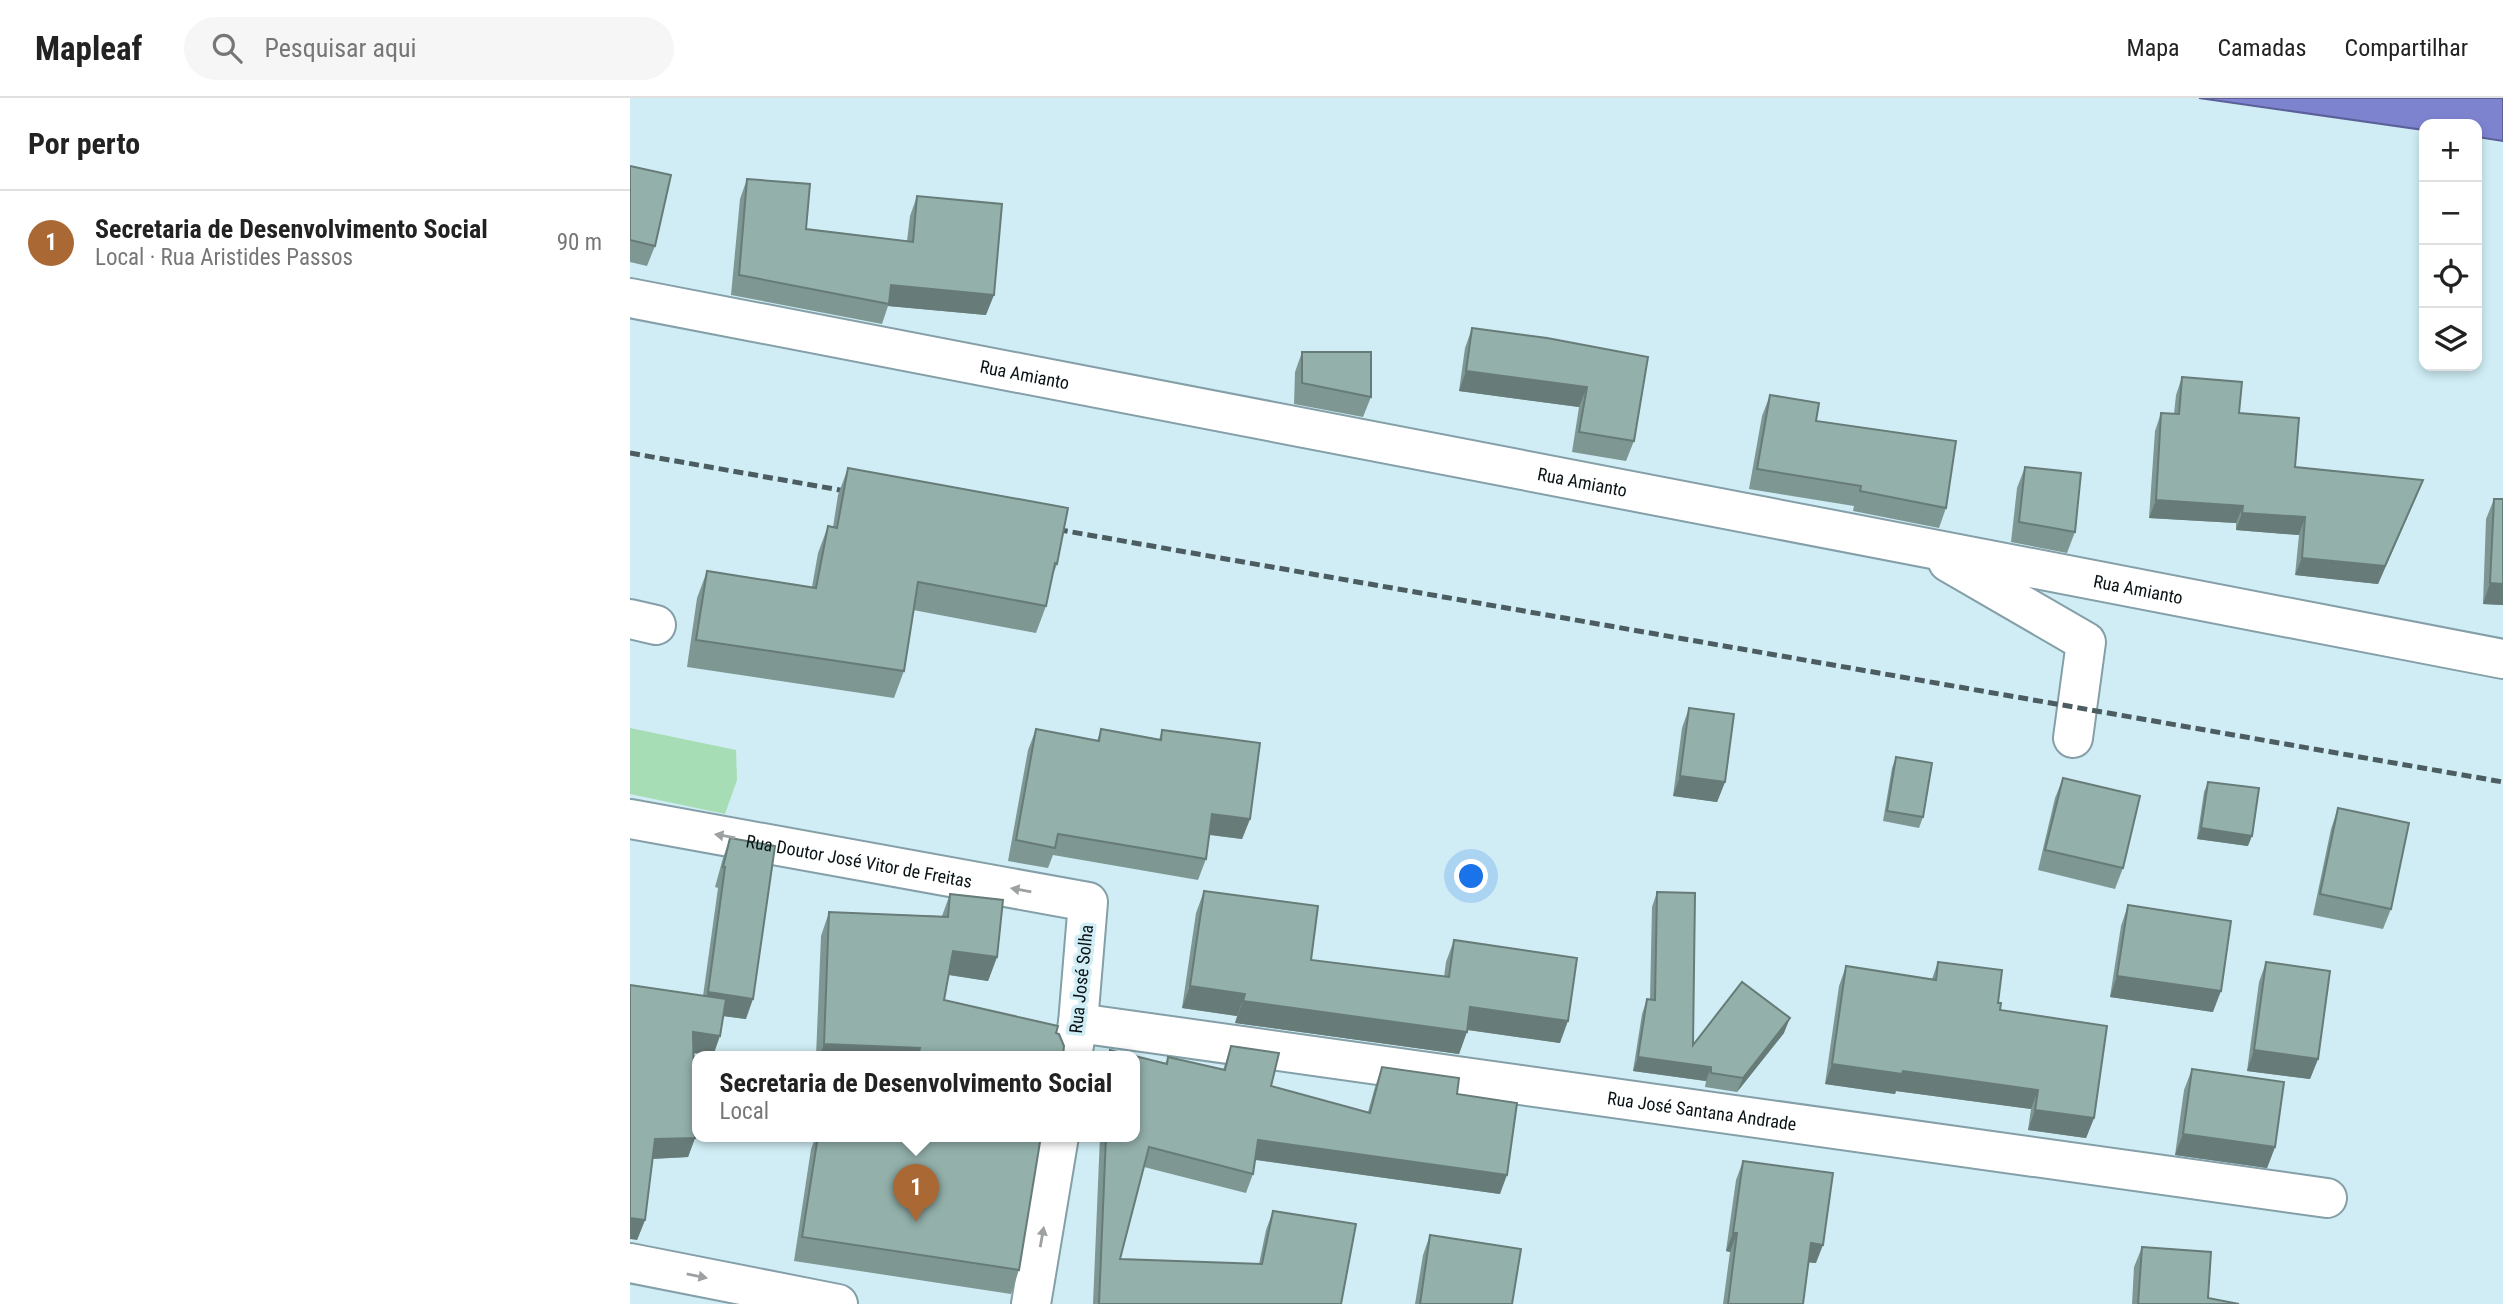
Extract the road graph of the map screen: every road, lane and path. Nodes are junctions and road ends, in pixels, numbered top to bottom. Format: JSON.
{"nodes":[{"id":1,"x":645,"y":300,"type":"edge"},
{"id":2,"x":1922,"y":547,"type":"junction"},
{"id":3,"x":2503,"y":659,"type":"edge"},
{"id":4,"x":2073,"y":738,"type":"dead end"},
{"id":5,"x":630,"y":819,"type":"edge"},
{"id":6,"x":1088,"y":902,"type":"joint"},
{"id":7,"x":1075,"y":1040,"type":"edge"},
{"id":8,"x":1058,"y":1142,"type":"edge"},
{"id":9,"x":2327,"y":1198,"type":"dead end"},
{"id":10,"x":630,"y":1263,"type":"edge"},
{"id":11,"x":838,"y":1304,"type":"edge"},
{"id":12,"x":1031,"y":1304,"type":"edge"}],
"edges":[{"from":1,"to":2,"type":"street","name":"Rua Amianto"},
{"from":2,"to":3,"type":"street","name":"Rua Amianto"},
{"from":2,"to":4,"type":"street"},
{"from":6,"to":5,"type":"street","name":"Rua Doutor José Vitor de Freitas","one_way":true},
{"from":6,"to":7,"type":"street","name":"Rua José Solha"},
{"from":7,"to":9,"type":"street","name":"Rua José Santana Andrade"},
{"from":12,"to":8,"type":"street","one_way":true},
{"from":10,"to":11,"type":"street","one_way":true}]}
